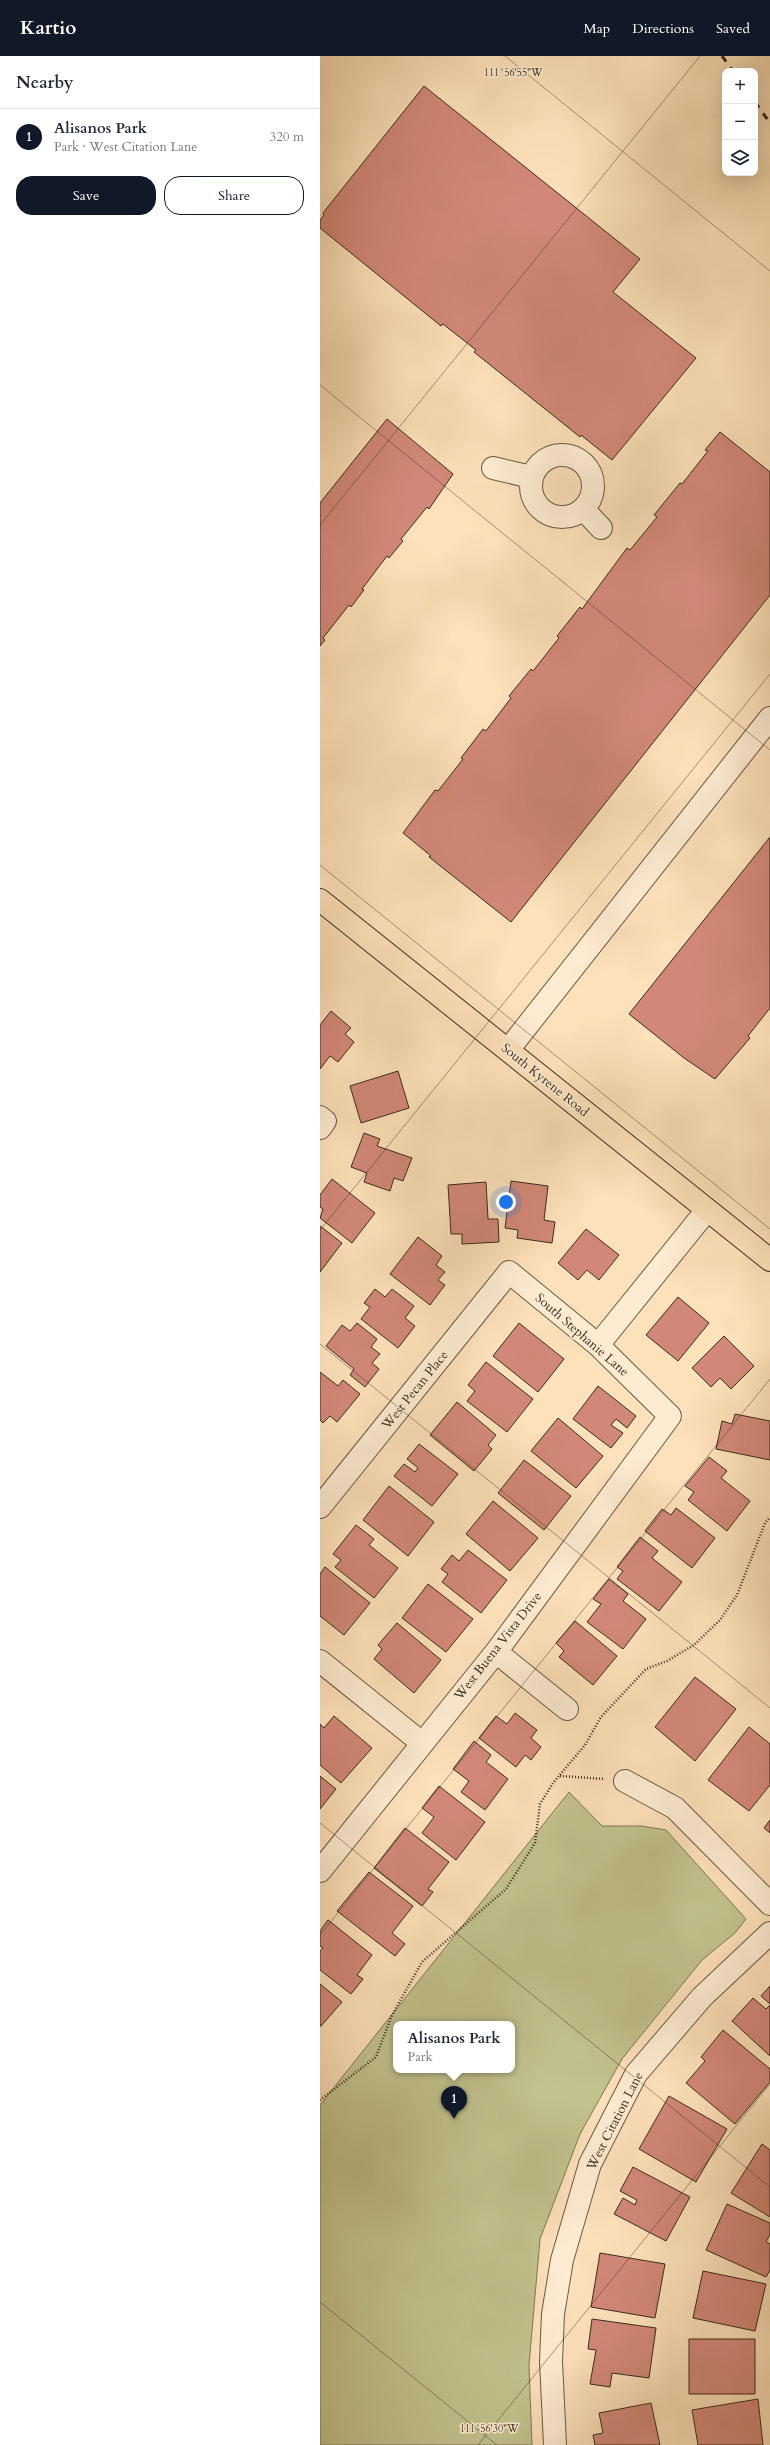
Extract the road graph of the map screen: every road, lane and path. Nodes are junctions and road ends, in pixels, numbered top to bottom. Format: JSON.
{"nodes":[{"id":1,"x":493,"y":468,"type":"dead end"},
{"id":2,"x":531,"y":477,"type":"junction"},
{"id":3,"x":583,"y":509,"type":"junction"},
{"id":4,"x":601,"y":528,"type":"dead end"},
{"id":5,"x":770,"y":718,"type":"edge"},
{"id":6,"x":320,"y":900,"type":"edge"},
{"id":7,"x":508,"y":1050,"type":"junction"},
{"id":8,"x":707,"y":1210,"type":"junction"},
{"id":9,"x":770,"y":1260,"type":"edge"},
{"id":10,"x":509,"y":1272,"type":"joint"},
{"id":11,"x":598,"y":1345,"type":"junction"},
{"id":12,"x":670,"y":1416,"type":"joint"},
{"id":13,"x":320,"y":1507,"type":"edge"},
{"id":14,"x":770,"y":1516,"type":"edge"},
{"id":15,"x":496,"y":1652,"type":"junction"},
{"id":16,"x":320,"y":1661,"type":"edge"},
{"id":17,"x":567,"y":1709,"type":"dead end"},
{"id":18,"x":422,"y":1743,"type":"junction"},
{"id":19,"x":560,"y":1776,"type":"junction"},
{"id":20,"x":625,"y":1781,"type":"joint"},
{"id":21,"x":320,"y":1871,"type":"edge"},
{"id":22,"x":770,"y":1904,"type":"edge"},
{"id":23,"x":770,"y":1933,"type":"edge"},
{"id":24,"x":320,"y":2100,"type":"edge"},
{"id":25,"x":555,"y":2445,"type":"edge"}],
"edges":[{"from":1,"to":2,"type":"street"},
{"from":2,"to":3,"type":"street"},
{"from":2,"to":3,"type":"street"},
{"from":3,"to":4,"type":"street"},
{"from":5,"to":7,"type":"street"},
{"from":6,"to":7,"type":"main road","name":"South Kyrene Road"},
{"from":7,"to":8,"type":"main road","name":"South Kyrene Road"},
{"from":8,"to":9,"type":"main road","name":"South Kyrene Road"},
{"from":8,"to":11,"type":"street"},
{"from":10,"to":11,"type":"street","name":"South Stephanie Lane"},
{"from":10,"to":13,"type":"street","name":"West Pecan Place"},
{"from":11,"to":12,"type":"street","name":"South Stephanie Lane"},
{"from":12,"to":15,"type":"street","name":"West Buena Vista Drive"},
{"from":14,"to":19,"type":"path"},
{"from":15,"to":17,"type":"street"},
{"from":15,"to":18,"type":"street","name":"West Buena Vista Drive"},
{"from":16,"to":18,"type":"street"},
{"from":18,"to":21,"type":"street","name":"West Buena Vista Drive"},
{"from":19,"to":20,"type":"path"},
{"from":19,"to":24,"type":"path"},
{"from":20,"to":22,"type":"street"},
{"from":23,"to":25,"type":"street","name":"West Citation Lane"}]}
